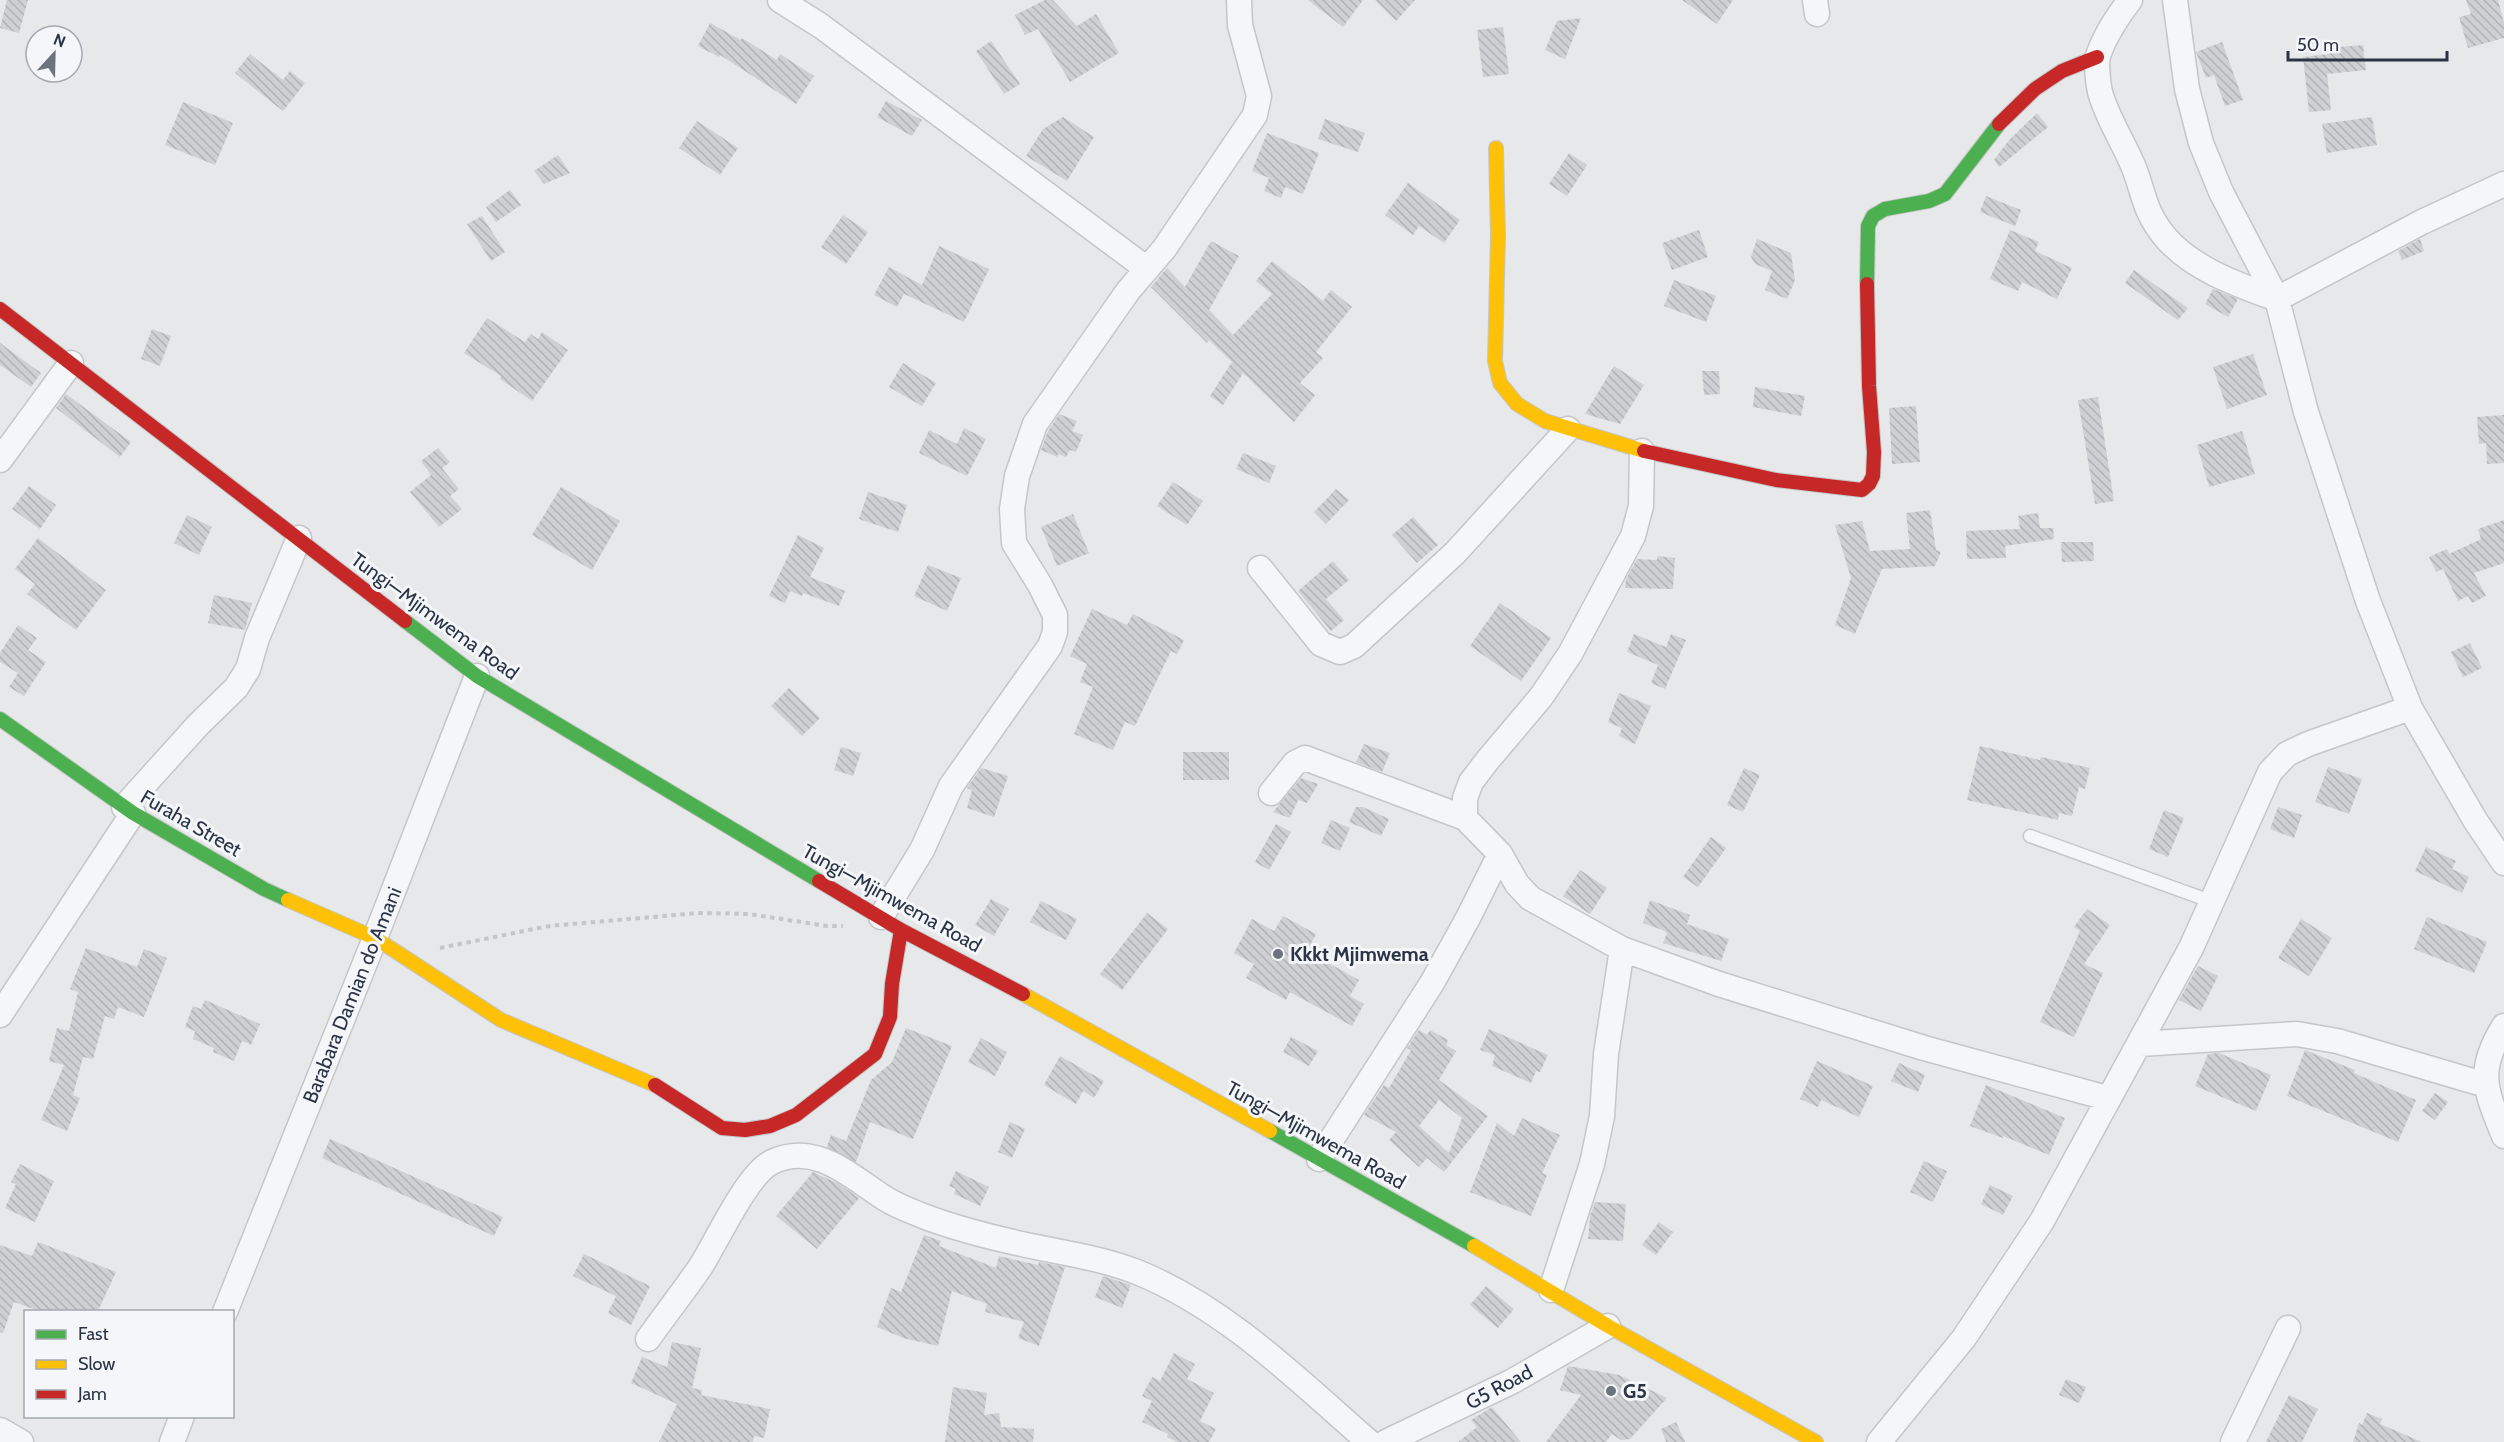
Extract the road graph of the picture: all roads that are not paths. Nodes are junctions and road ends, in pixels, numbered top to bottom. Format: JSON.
{"nodes":[{"id":1,"x":780,"y":0,"type":"edge"},
{"id":2,"x":1239,"y":0,"type":"edge"},
{"id":3,"x":2130,"y":0,"type":"edge"},
{"id":4,"x":2175,"y":0,"type":"edge"},
{"id":5,"x":2097,"y":57,"type":"junction"},
{"id":6,"x":1496,"y":148,"type":"dead end"},
{"id":7,"x":2504,"y":184,"type":"edge"},
{"id":8,"x":1147,"y":269,"type":"junction"},
{"id":9,"x":2277,"y":299,"type":"junction"},
{"id":10,"x":0,"y":309,"type":"edge"},
{"id":11,"x":71,"y":363,"type":"junction"},
{"id":12,"x":1568,"y":429,"type":"junction"},
{"id":13,"x":1642,"y":451,"type":"junction"},
{"id":14,"x":0,"y":460,"type":"edge"},
{"id":15,"x":298,"y":538,"type":"junction"},
{"id":16,"x":1260,"y":568,"type":"dead end"},
{"id":17,"x":477,"y":676,"type":"junction"},
{"id":18,"x":2410,"y":708,"type":"junction"},
{"id":19,"x":0,"y":719,"type":"edge"},
{"id":20,"x":1271,"y":794,"type":"dead end"},
{"id":21,"x":128,"y":810,"type":"junction"},
{"id":22,"x":1465,"y":818,"type":"junction"},
{"id":23,"x":2030,"y":836,"type":"dead end"},
{"id":24,"x":1500,"y":854,"type":"junction"},
{"id":25,"x":2504,"y":864,"type":"edge"},
{"id":26,"x":2213,"y":902,"type":"junction"},
{"id":27,"x":881,"y":917,"type":"junction"},
{"id":28,"x":901,"y":930,"type":"junction"},
{"id":29,"x":375,"y":938,"type":"junction"},
{"id":30,"x":1622,"y":949,"type":"junction"},
{"id":31,"x":0,"y":1015,"type":"edge"},
{"id":32,"x":2504,"y":1026,"type":"edge"},
{"id":33,"x":2140,"y":1044,"type":"junction"},
{"id":34,"x":2486,"y":1085,"type":"junction"},
{"id":35,"x":2108,"y":1098,"type":"junction"},
{"id":36,"x":2504,"y":1136,"type":"edge"},
{"id":37,"x":1318,"y":1160,"type":"junction"},
{"id":38,"x":1551,"y":1290,"type":"junction"},
{"id":39,"x":225,"y":1310,"type":"edge"},
{"id":40,"x":1608,"y":1326,"type":"junction"},
{"id":41,"x":2288,"y":1328,"type":"dead end"},
{"id":42,"x":648,"y":1339,"type":"dead end"},
{"id":43,"x":181,"y":1418,"type":"edge"},
{"id":44,"x":0,"y":1430,"type":"edge"},
{"id":45,"x":21,"y":1442,"type":"edge"},
{"id":46,"x":172,"y":1442,"type":"edge"},
{"id":47,"x":1369,"y":1442,"type":"edge"},
{"id":48,"x":1386,"y":1442,"type":"edge"},
{"id":49,"x":1816,"y":1442,"type":"edge"},
{"id":50,"x":1879,"y":1442,"type":"edge"},
{"id":51,"x":2233,"y":1442,"type":"edge"}],
"edges":[{"from":1,"to":8,"type":"street"},
{"from":2,"to":8,"type":"street"},
{"from":3,"to":5,"type":"street"},
{"from":4,"to":9,"type":"street"},
{"from":5,"to":9,"type":"street"},
{"from":5,"to":13,"type":"street"},
{"from":6,"to":12,"type":"street"},
{"from":7,"to":9,"type":"street"},
{"from":8,"to":27,"type":"street"},
{"from":9,"to":18,"type":"street"},
{"from":10,"to":11,"type":"street","name":"Tungi—Mjimwema Road"},
{"from":11,"to":14,"type":"street"},
{"from":11,"to":15,"type":"street","name":"Tungi—Mjimwema Road"},
{"from":12,"to":13,"type":"street"},
{"from":12,"to":16,"type":"street"},
{"from":13,"to":22,"type":"street"},
{"from":15,"to":17,"type":"street","name":"Tungi—Mjimwema Road"},
{"from":15,"to":21,"type":"street"},
{"from":17,"to":27,"type":"street","name":"Tungi—Mjimwema Road"},
{"from":17,"to":29,"type":"street","name":"Barabara Damian do Amani"},
{"from":18,"to":25,"type":"street"},
{"from":18,"to":26,"type":"street"},
{"from":19,"to":21,"type":"street","name":"Furaha Street"},
{"from":20,"to":22,"type":"street"},
{"from":21,"to":29,"type":"street","name":"Furaha Street"},
{"from":21,"to":31,"type":"street"},
{"from":22,"to":24,"type":"street"},
{"from":23,"to":26,"type":"lane"},
{"from":24,"to":30,"type":"street"},
{"from":24,"to":37,"type":"street"},
{"from":26,"to":33,"type":"street"},
{"from":27,"to":28,"type":"street","name":"Tungi—Mjimwema Road"},
{"from":28,"to":29,"type":"street","name":"Furaha Street"},
{"from":28,"to":37,"type":"street","name":"Tungi—Mjimwema Road"},
{"from":29,"to":39,"type":"street","name":"Barabara Damian do Amani"},
{"from":30,"to":35,"type":"street"},
{"from":30,"to":38,"type":"street"},
{"from":32,"to":34,"type":"street"},
{"from":33,"to":34,"type":"street"},
{"from":33,"to":35,"type":"street"},
{"from":34,"to":36,"type":"street"},
{"from":35,"to":50,"type":"street"},
{"from":37,"to":38,"type":"street","name":"Tungi—Mjimwema Road"},
{"from":38,"to":40,"type":"street","name":"Tungi—Mjimwema Road"},
{"from":40,"to":48,"type":"street","name":"G5 Road"},
{"from":40,"to":49,"type":"street","name":"Tungi—Mjimwema Road"},
{"from":41,"to":51,"type":"street"},
{"from":42,"to":47,"type":"street"},
{"from":43,"to":46,"type":"street"},
{"from":44,"to":45,"type":"street"}]}
